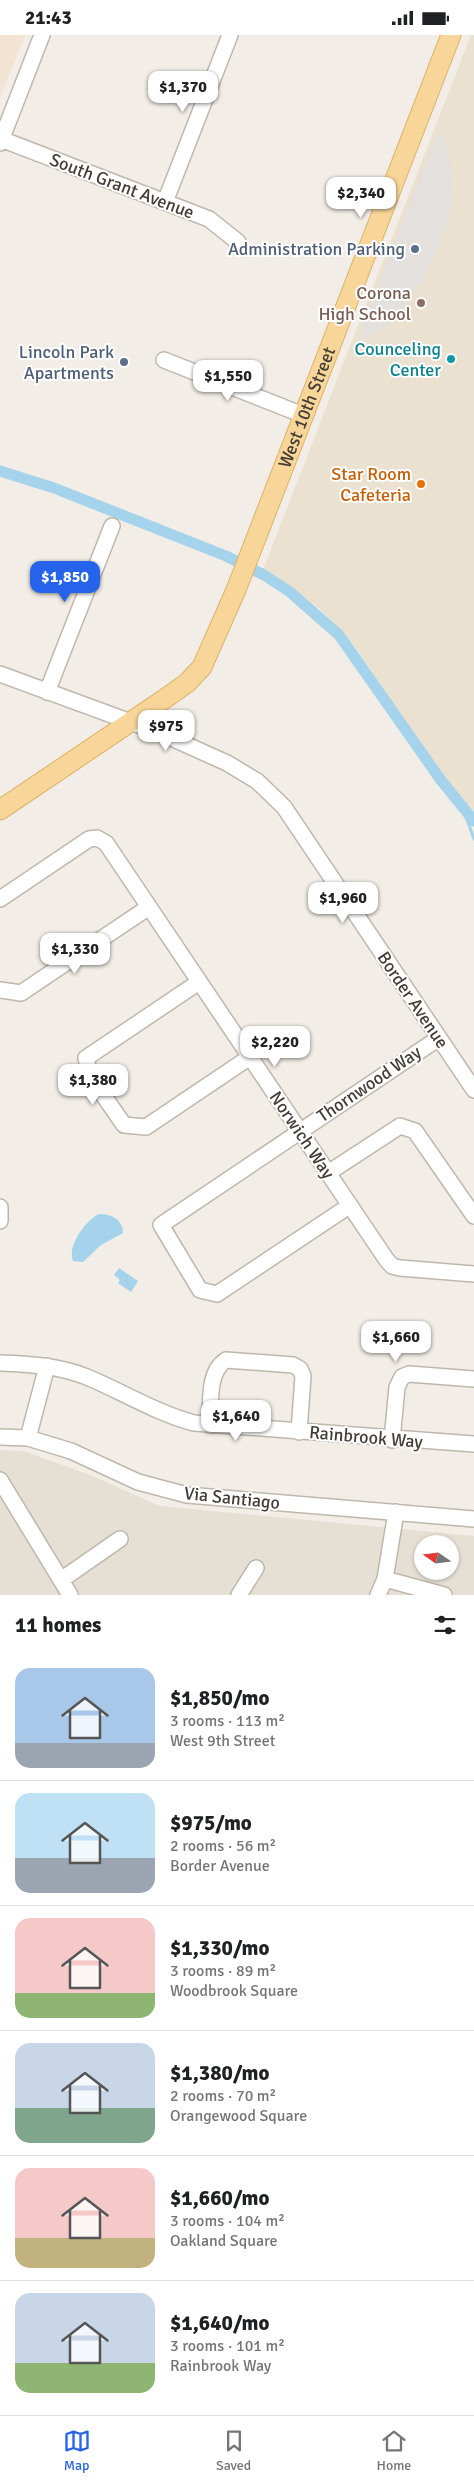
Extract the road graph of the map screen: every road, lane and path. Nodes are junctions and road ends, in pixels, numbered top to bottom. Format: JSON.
{"nodes":[{"id":1,"x":42,"y":35,"type":"edge"},
{"id":2,"x":230,"y":35,"type":"edge"},
{"id":3,"x":451,"y":35,"type":"edge"},
{"id":4,"x":1,"y":141,"type":"edge"},
{"id":5,"x":165,"y":202,"type":"junction"},
{"id":6,"x":238,"y":242,"type":"dead end"},
{"id":7,"x":164,"y":360,"type":"dead end"},
{"id":8,"x":303,"y":415,"type":"junction"},
{"id":9,"x":112,"y":526,"type":"dead end"},
{"id":10,"x":0,"y":674,"type":"edge"},
{"id":11,"x":47,"y":692,"type":"junction"},
{"id":12,"x":131,"y":722,"type":"junction"},
{"id":13,"x":0,"y":810,"type":"edge"},
{"id":14,"x":0,"y":899,"type":"edge"},
{"id":15,"x":149,"y":907,"type":"junction"},
{"id":16,"x":199,"y":982,"type":"junction"},
{"id":17,"x":0,"y":990,"type":"edge"},
{"id":18,"x":439,"y":1038,"type":"junction"},
{"id":19,"x":250,"y":1057,"type":"junction"},
{"id":20,"x":474,"y":1091,"type":"edge"},
{"id":21,"x":299,"y":1131,"type":"junction"},
{"id":22,"x":328,"y":1173,"type":"junction"},
{"id":23,"x":349,"y":1206,"type":"junction"},
{"id":24,"x":0,"y":1207,"type":"edge"},
{"id":25,"x":474,"y":1216,"type":"edge"},
{"id":26,"x":0,"y":1221,"type":"edge"},
{"id":27,"x":474,"y":1274,"type":"edge"},
{"id":28,"x":0,"y":1363,"type":"edge"},
{"id":29,"x":47,"y":1366,"type":"junction"},
{"id":30,"x":474,"y":1379,"type":"edge"},
{"id":31,"x":210,"y":1425,"type":"junction"},
{"id":32,"x":299,"y":1432,"type":"junction"},
{"id":33,"x":0,"y":1437,"type":"edge"},
{"id":34,"x":28,"y":1438,"type":"junction"},
{"id":35,"x":392,"y":1440,"type":"junction"},
{"id":36,"x":474,"y":1444,"type":"edge"},
{"id":37,"x":0,"y":1480,"type":"edge"},
{"id":38,"x":396,"y":1513,"type":"junction"},
{"id":39,"x":474,"y":1519,"type":"edge"},
{"id":40,"x":120,"y":1539,"type":"dead end"},
{"id":41,"x":256,"y":1568,"type":"dead end"},
{"id":42,"x":385,"y":1579,"type":"junction"},
{"id":43,"x":61,"y":1581,"type":"junction"},
{"id":44,"x":70,"y":1595,"type":"edge"},
{"id":45,"x":238,"y":1595,"type":"edge"},
{"id":46,"x":378,"y":1595,"type":"edge"},
{"id":47,"x":444,"y":1595,"type":"edge"}],
"edges":[{"from":1,"to":4,"type":"street"},
{"from":2,"to":5,"type":"street"},
{"from":3,"to":8,"type":"main road","name":"West 10th Street"},
{"from":4,"to":5,"type":"street","name":"South Grant Avenue"},
{"from":5,"to":6,"type":"street","name":"South Grant Avenue"},
{"from":7,"to":8,"type":"street"},
{"from":8,"to":12,"type":"main road","name":"West 10th Street"},
{"from":9,"to":11,"type":"street"},
{"from":10,"to":11,"type":"street","name":"Border Avenue"},
{"from":11,"to":12,"type":"street","name":"Border Avenue"},
{"from":12,"to":13,"type":"main road","name":"West 10th Street"},
{"from":12,"to":18,"type":"street","name":"Border Avenue"},
{"from":14,"to":15,"type":"street","name":"Norwich Way"},
{"from":15,"to":16,"type":"street","name":"Norwich Way"},
{"from":15,"to":17,"type":"street"},
{"from":16,"to":19,"type":"street","name":"Norwich Way"},
{"from":16,"to":19,"type":"street"},
{"from":18,"to":20,"type":"street","name":"Border Avenue"},
{"from":18,"to":21,"type":"street","name":"Thornwood Way"},
{"from":19,"to":21,"type":"street","name":"Norwich Way"},
{"from":21,"to":22,"type":"street","name":"Norwich Way"},
{"from":21,"to":23,"type":"street","name":"Thornwood Way"},
{"from":22,"to":23,"type":"street","name":"Norwich Way"},
{"from":22,"to":25,"type":"street"},
{"from":23,"to":27,"type":"street","name":"Norwich Way"},
{"from":24,"to":26,"type":"street"},
{"from":28,"to":29,"type":"street","name":"Rainbrook Way"},
{"from":29,"to":31,"type":"street","name":"Rainbrook Way"},
{"from":29,"to":34,"type":"street"},
{"from":30,"to":35,"type":"street"},
{"from":31,"to":32,"type":"street","name":"Rainbrook Way"},
{"from":31,"to":32,"type":"street"},
{"from":32,"to":35,"type":"street","name":"Rainbrook Way"},
{"from":33,"to":34,"type":"street","name":"Via Santiago"},
{"from":34,"to":38,"type":"street","name":"Via Santiago"},
{"from":35,"to":36,"type":"street","name":"Rainbrook Way"},
{"from":37,"to":43,"type":"street"},
{"from":38,"to":39,"type":"street","name":"Via Santiago"},
{"from":38,"to":42,"type":"street"},
{"from":40,"to":43,"type":"street"},
{"from":41,"to":45,"type":"street"},
{"from":42,"to":46,"type":"street"},
{"from":42,"to":47,"type":"street"},
{"from":43,"to":44,"type":"street"}]}
